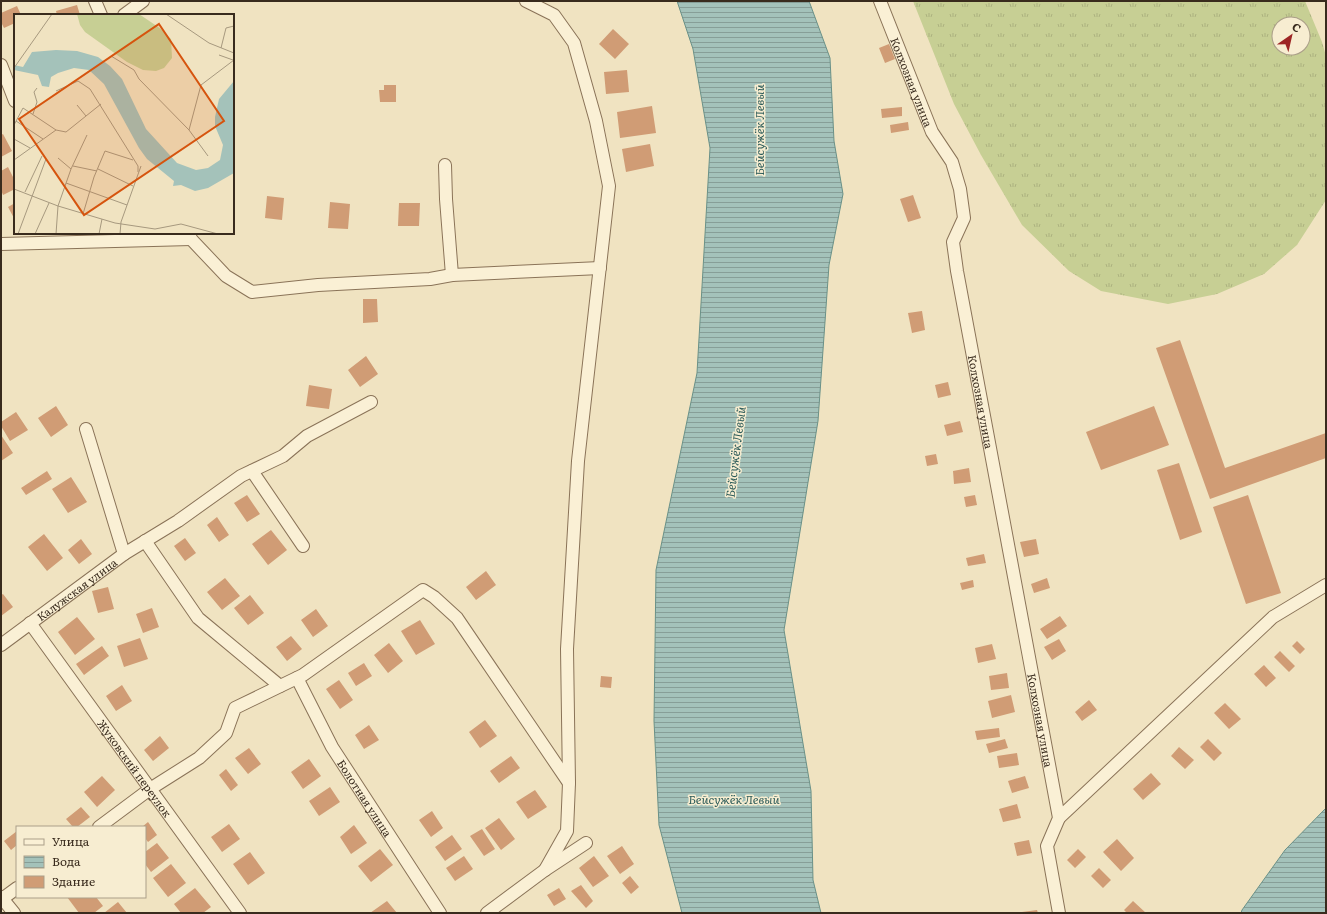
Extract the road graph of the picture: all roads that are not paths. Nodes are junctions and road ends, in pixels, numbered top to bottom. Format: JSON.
{"nodes":[{"id":1,"x":95,"y":1,"type":"edge"},
{"id":2,"x":142,"y":1,"type":"edge"},
{"id":3,"x":526,"y":1,"type":"edge"},
{"id":4,"x":880,"y":1,"type":"edge"},
{"id":5,"x":101,"y":14,"type":"edge"},
{"id":6,"x":125,"y":14,"type":"edge"},
{"id":7,"x":1,"y":65,"type":"edge"},
{"id":8,"x":14,"y":98,"type":"edge"},
{"id":9,"x":445,"y":165,"type":"dead end"},
{"id":10,"x":190,"y":236,"type":"edge"},
{"id":11,"x":68,"y":238,"type":"edge"},
{"id":12,"x":1,"y":244,"type":"edge"},
{"id":13,"x":600,"y":268,"type":"junction"},
{"id":14,"x":452,"y":275,"type":"junction"},
{"id":15,"x":371,"y":402,"type":"dead end"},
{"id":16,"x":86,"y":429,"type":"dead end"},
{"id":17,"x":252,"y":471,"type":"junction"},
{"id":18,"x":145,"y":541,"type":"junction"},
{"id":19,"x":303,"y":546,"type":"dead end"},
{"id":20,"x":124,"y":554,"type":"junction"},
{"id":21,"x":1326,"y":585,"type":"edge"},
{"id":22,"x":30,"y":623,"type":"junction"},
{"id":23,"x":1,"y":645,"type":"edge"},
{"id":24,"x":297,"y":678,"type":"junction"},
{"id":25,"x":280,"y":686,"type":"junction"},
{"id":26,"x":569,"y":783,"type":"junction"},
{"id":27,"x":150,"y":789,"type":"junction"},
{"id":28,"x":1059,"y":818,"type":"junction"},
{"id":29,"x":100,"y":826,"type":"edge"},
{"id":30,"x":586,"y":843,"type":"dead end"},
{"id":31,"x":545,"y":870,"type":"junction"},
{"id":32,"x":16,"y":889,"type":"edge"},
{"id":33,"x":2,"y":898,"type":"edge"},
{"id":34,"x":14,"y":913,"type":"edge"},
{"id":35,"x":240,"y":913,"type":"edge"},
{"id":36,"x":440,"y":913,"type":"edge"},
{"id":37,"x":487,"y":913,"type":"edge"},
{"id":38,"x":1059,"y":913,"type":"edge"}],
"edges":[{"from":1,"to":5,"type":"street"},
{"from":2,"to":6,"type":"street"},
{"from":3,"to":13,"type":"street"},
{"from":4,"to":28,"type":"street","name":"Колхозная улица"},
{"from":7,"to":8,"type":"street"},
{"from":9,"to":14,"type":"street"},
{"from":10,"to":11,"type":"street"},
{"from":10,"to":14,"type":"street"},
{"from":11,"to":12,"type":"street"},
{"from":13,"to":14,"type":"street"},
{"from":13,"to":26,"type":"street"},
{"from":15,"to":17,"type":"street"},
{"from":16,"to":20,"type":"street","name":"Калужская улица"},
{"from":17,"to":18,"type":"street"},
{"from":17,"to":19,"type":"street"},
{"from":18,"to":20,"type":"street"},
{"from":18,"to":25,"type":"street"},
{"from":20,"to":22,"type":"street","name":"Калужская улица"},
{"from":21,"to":28,"type":"street"},
{"from":22,"to":23,"type":"street","name":"Калужская улица"},
{"from":22,"to":27,"type":"street","name":"Жуковский переулок"},
{"from":24,"to":25,"type":"street"},
{"from":24,"to":26,"type":"street"},
{"from":24,"to":36,"type":"street","name":"Болотная улица"},
{"from":25,"to":27,"type":"street"},
{"from":26,"to":31,"type":"street"},
{"from":27,"to":29,"type":"street"},
{"from":27,"to":35,"type":"street","name":"Жуковский переулок"},
{"from":28,"to":38,"type":"street"},
{"from":30,"to":31,"type":"street"},
{"from":31,"to":37,"type":"street"},
{"from":32,"to":33,"type":"street"},
{"from":33,"to":34,"type":"street"}]}
